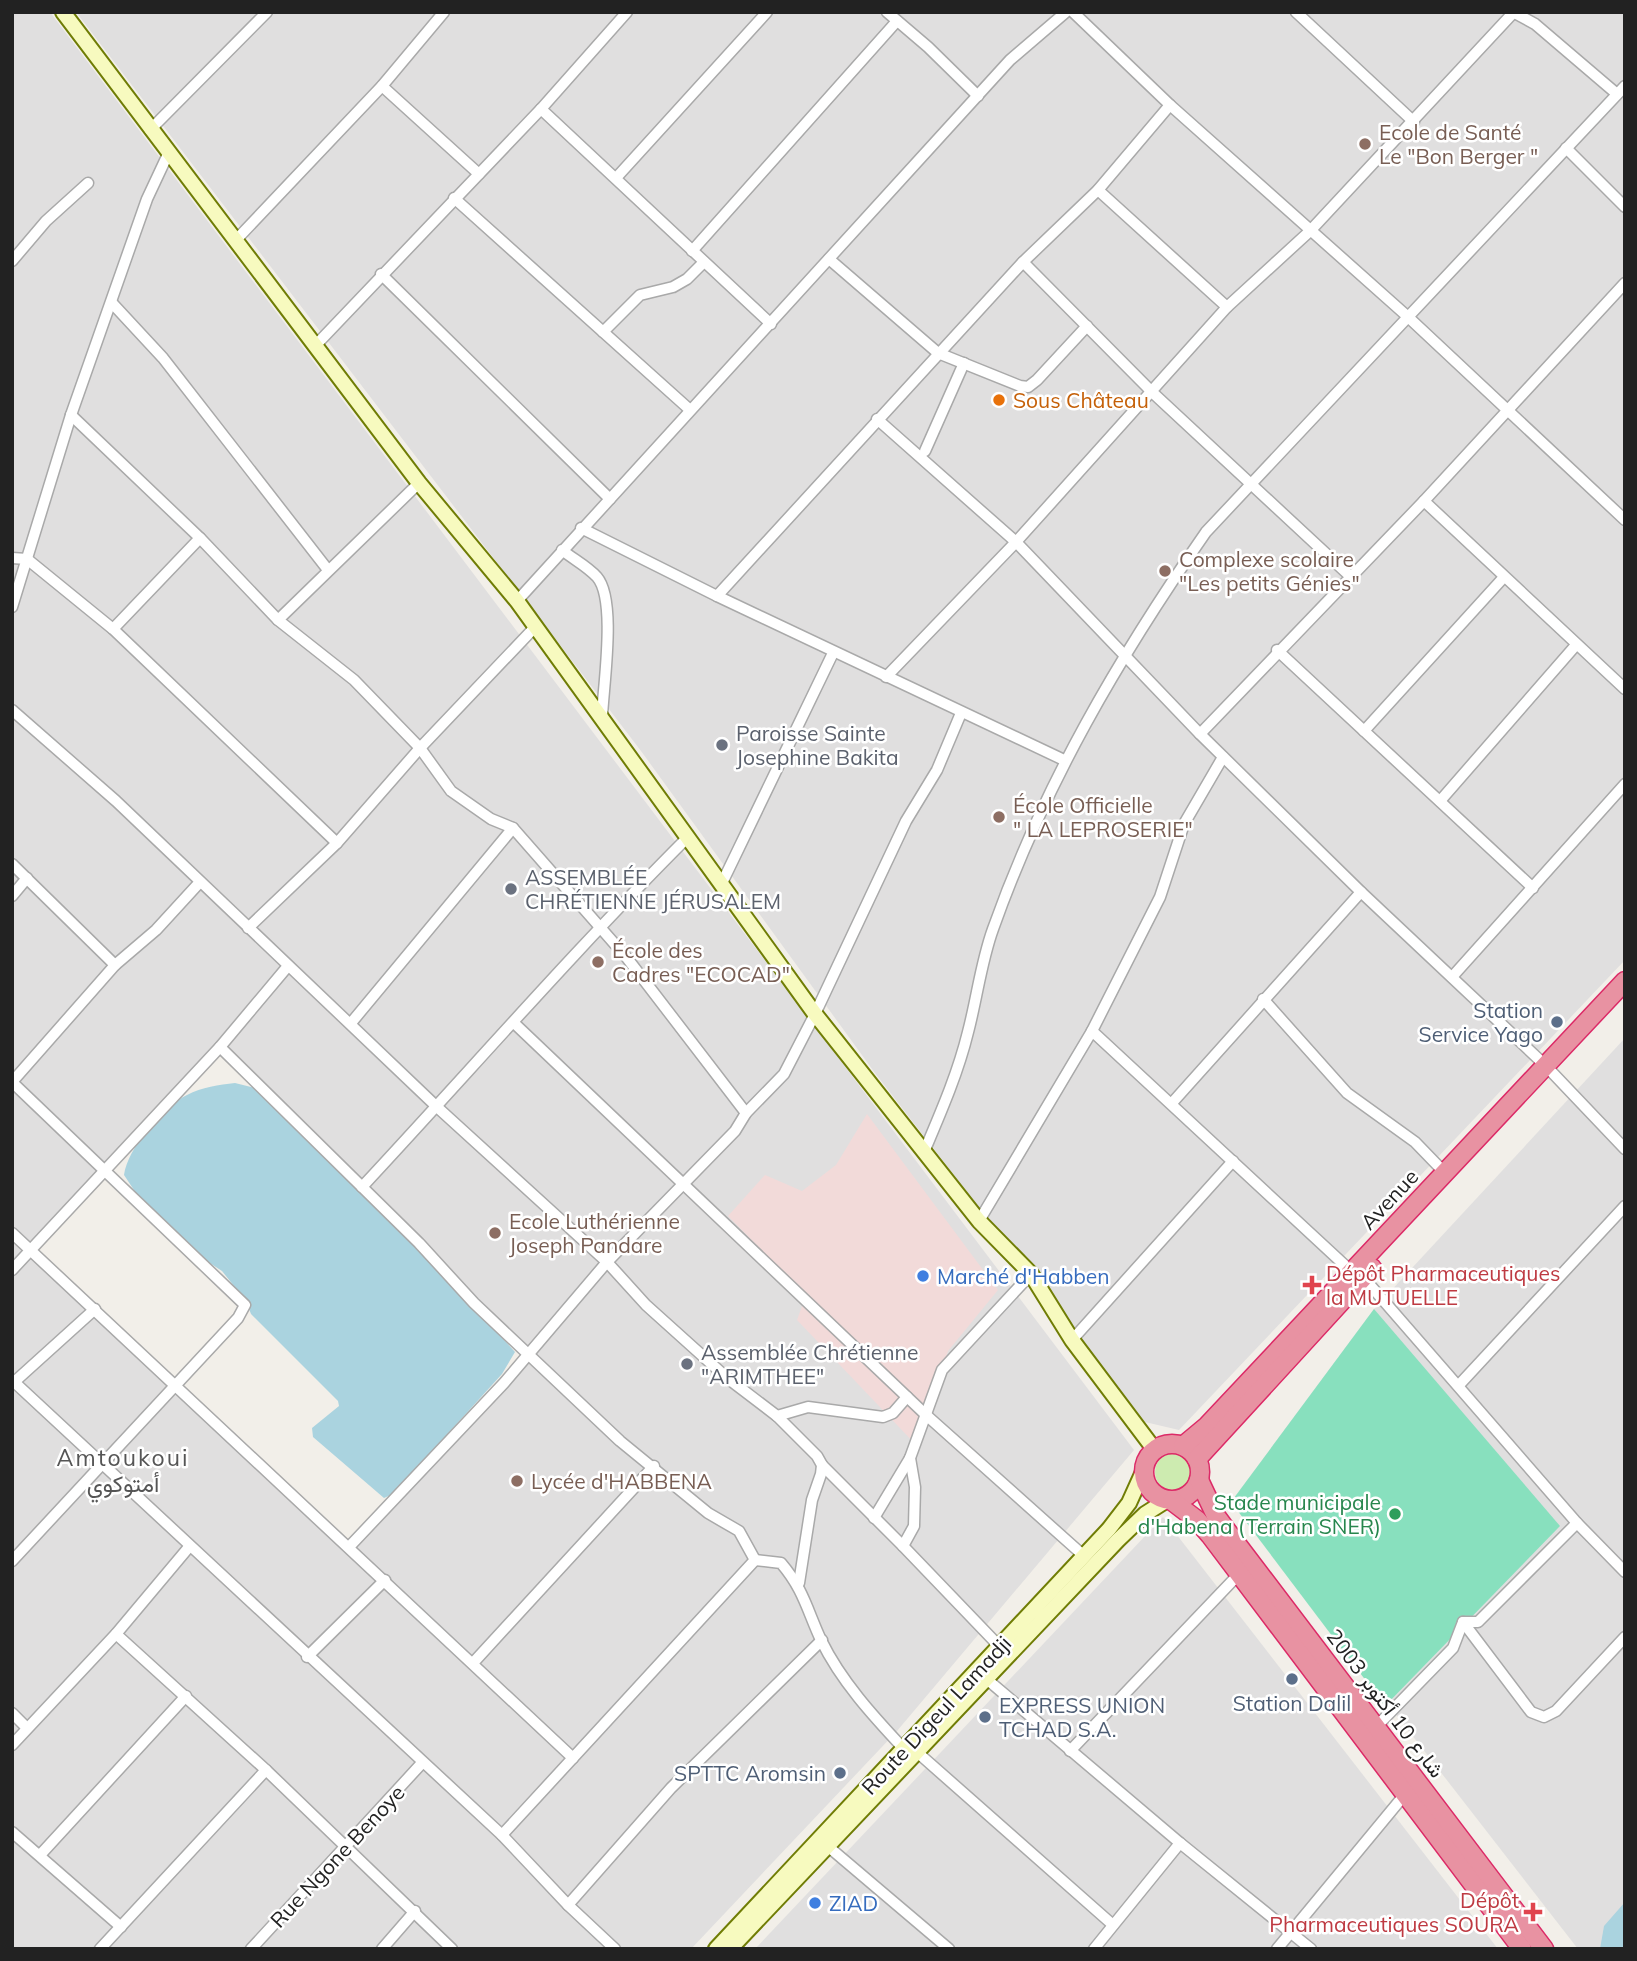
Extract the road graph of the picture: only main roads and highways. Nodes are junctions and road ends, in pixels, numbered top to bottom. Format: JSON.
{"nodes":[{"id":1,"x":1625,"y":981,"type":"edge"},
{"id":2,"x":1625,"y":996,"type":"edge"},
{"id":3,"x":1549,"y":1070,"type":"junction"},
{"id":4,"x":1357,"y":1274,"type":"junction"},
{"id":5,"x":1183,"y":1446,"type":"junction"},
{"id":6,"x":1197,"y":1459,"type":"junction"},
{"id":7,"x":1199,"y":1480,"type":"junction"},
{"id":8,"x":1170,"y":1500,"type":"junction"},
{"id":9,"x":1522,"y":1949,"type":"edge"},
{"id":10,"x":1544,"y":1949,"type":"edge"}],
"edges":[{"from":1,"to":3,"type":"highway","name":"Avenue"},
{"from":2,"to":3,"type":"highway"},
{"from":3,"to":4,"type":"highway"},
{"from":3,"to":4,"type":"highway","name":"Avenue"},
{"from":4,"to":5,"type":"highway","name":"Avenue"},
{"from":4,"to":6,"type":"highway"},
{"from":5,"to":6,"type":"highway"},
{"from":5,"to":8,"type":"highway"},
{"from":6,"to":7,"type":"highway"},
{"from":7,"to":8,"type":"highway"},
{"from":7,"to":10,"type":"highway","name":"شارع 10 أكتوبر 2003"},
{"from":8,"to":9,"type":"highway","name":"شارع 10 أكتوبر 2003"}]}
